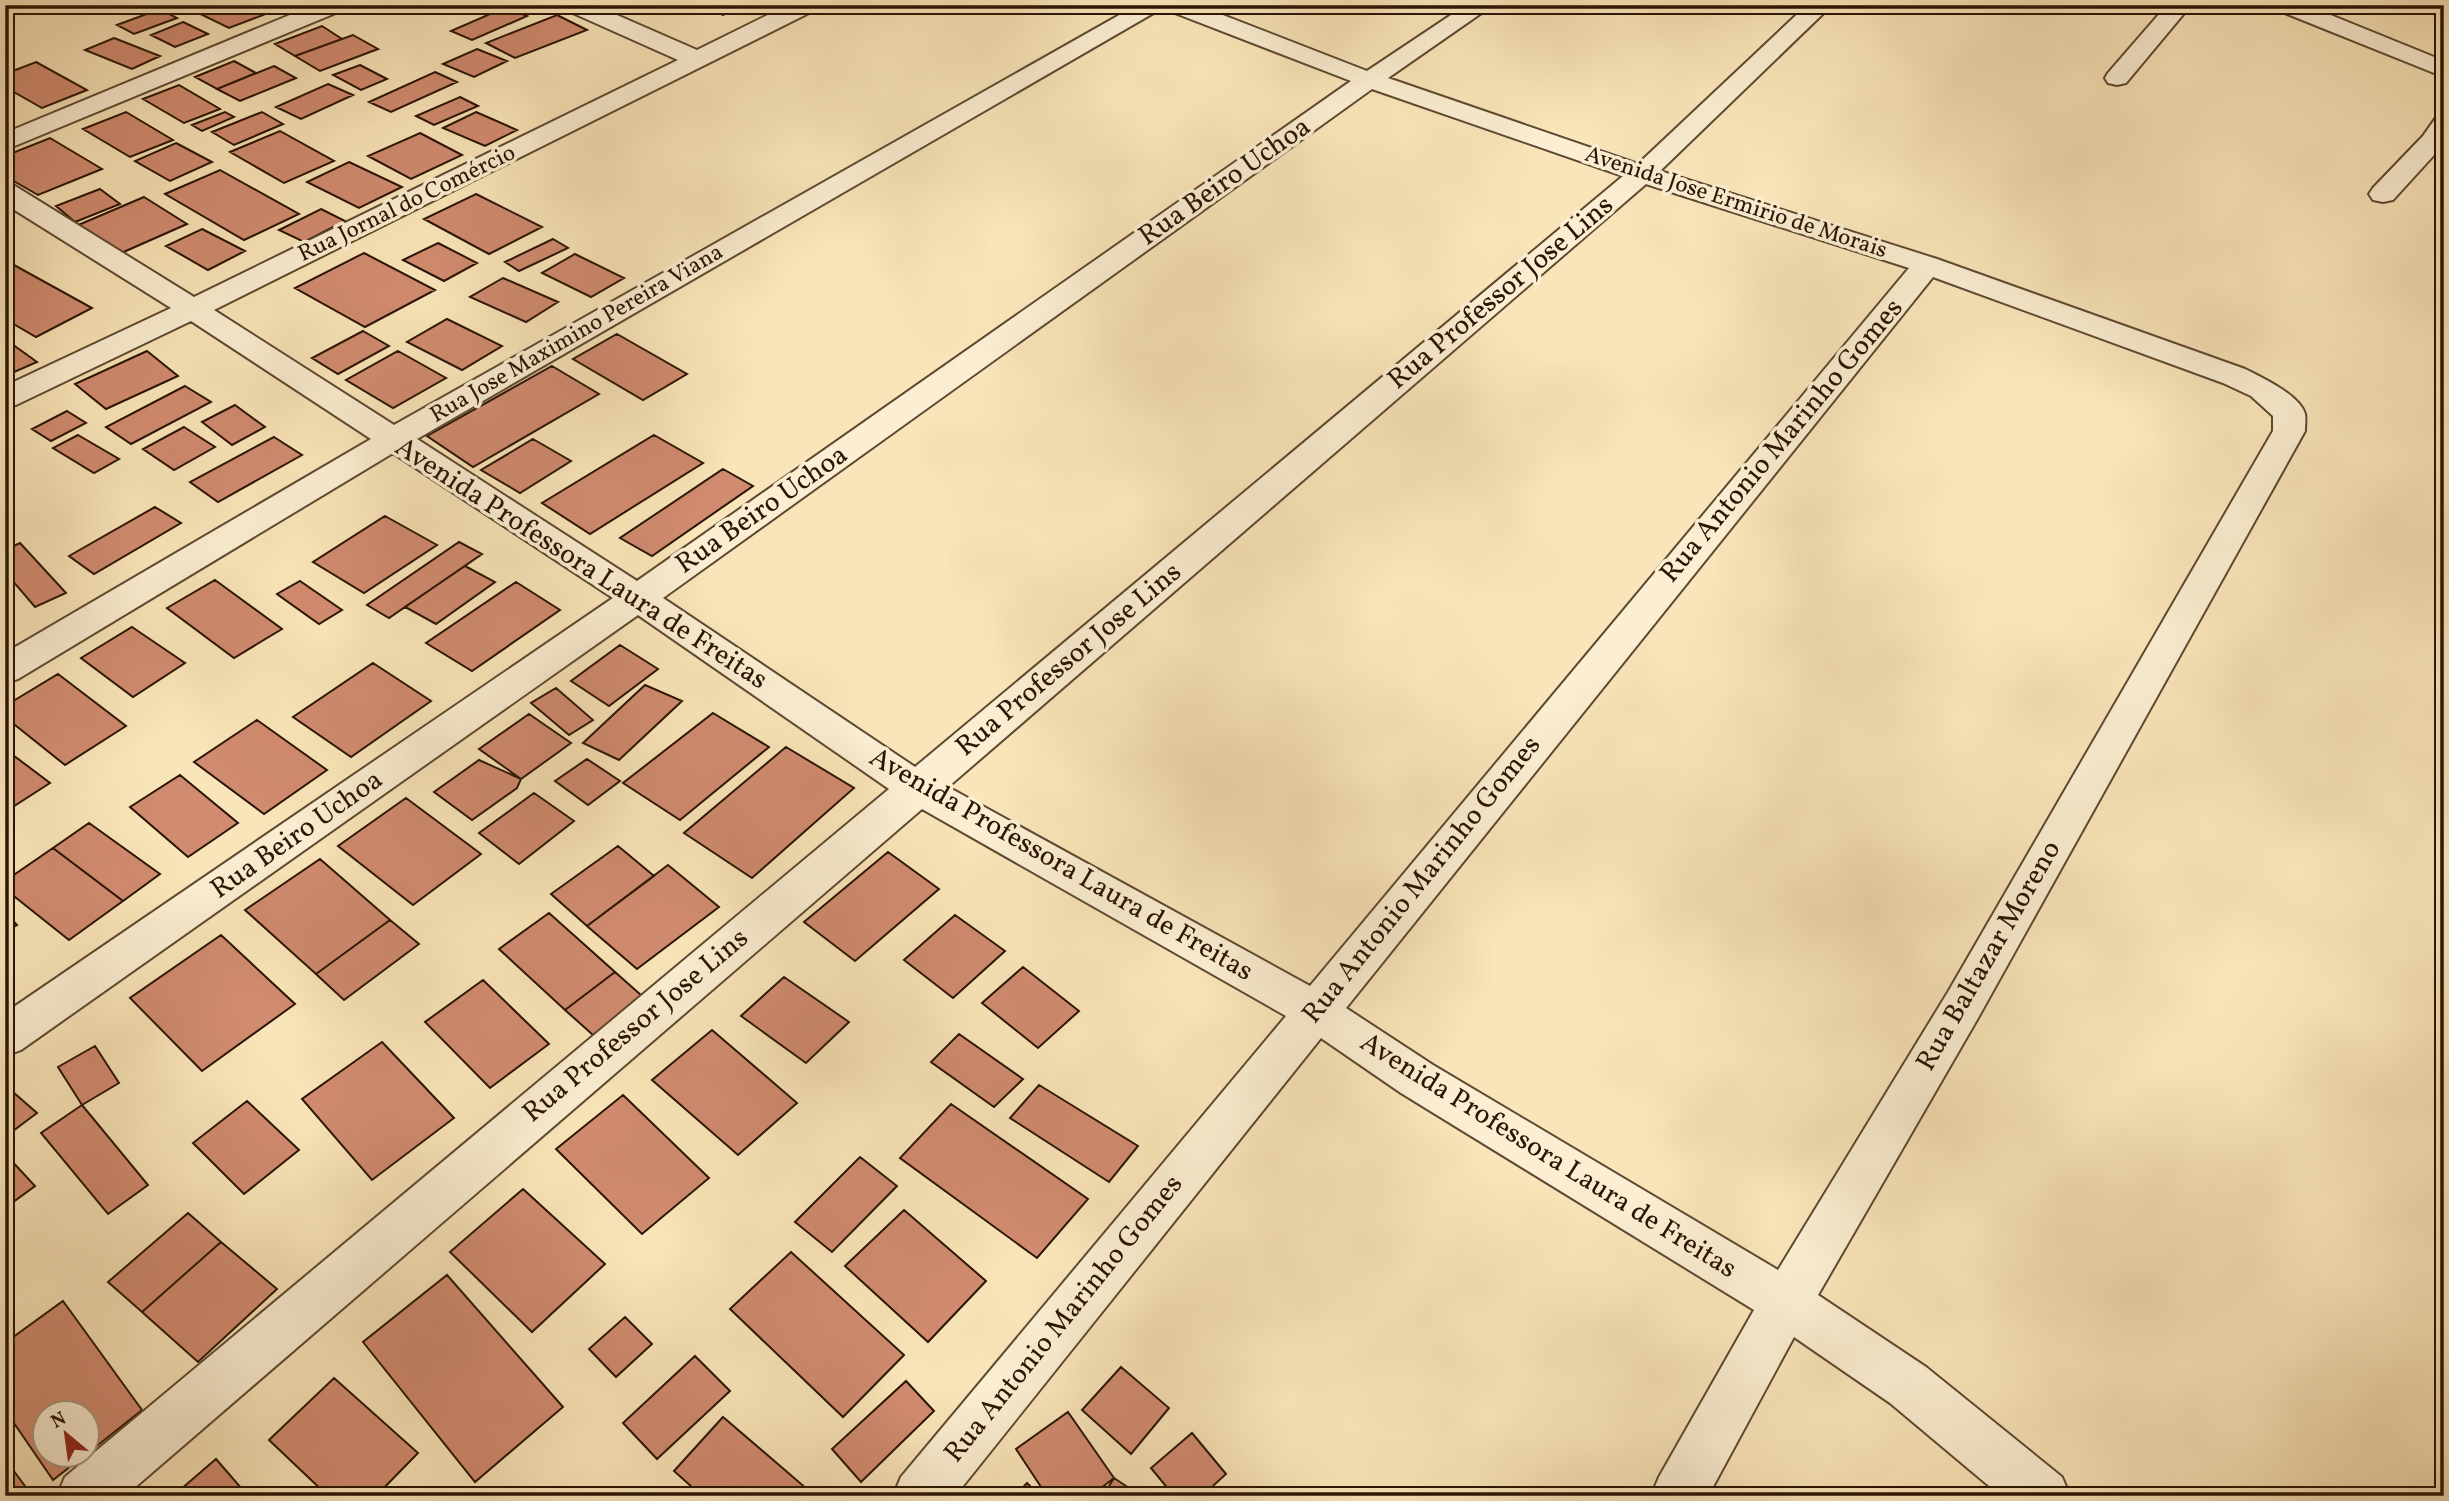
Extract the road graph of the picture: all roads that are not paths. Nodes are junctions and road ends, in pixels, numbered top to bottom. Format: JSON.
{"nodes":[{"id":1,"x":335,"y":5,"type":"edge"},
{"id":2,"x":574,"y":5,"type":"edge"},
{"id":3,"x":807,"y":5,"type":"edge"},
{"id":4,"x":1154,"y":5,"type":"edge"},
{"id":5,"x":1175,"y":5,"type":"edge"},
{"id":6,"x":1482,"y":5,"type":"edge"},
{"id":7,"x":1821,"y":5,"type":"edge"},
{"id":8,"x":2180,"y":5,"type":"edge"},
{"id":9,"x":2285,"y":5,"type":"edge"},
{"id":10,"x":698,"y":60,"type":"junction"},
{"id":11,"x":2444,"y":70,"type":"edge"},
{"id":12,"x":2117,"y":78,"type":"dead end"},
{"id":13,"x":1369,"y":80,"type":"junction"},
{"id":14,"x":2444,"y":124,"type":"edge"},
{"id":15,"x":5,"y":142,"type":"edge"},
{"id":16,"x":1642,"y":174,"type":"junction"},
{"id":17,"x":5,"y":192,"type":"edge"},
{"id":18,"x":2383,"y":194,"type":"dead end"},
{"id":19,"x":1927,"y":265,"type":"junction"},
{"id":20,"x":193,"y":310,"type":"junction"},
{"id":21,"x":5,"y":398,"type":"edge"},
{"id":22,"x":2289,"y":413,"type":"joint"},
{"id":23,"x":392,"y":440,"type":"junction"},
{"id":24,"x":638,"y":598,"type":"junction"},
{"id":25,"x":5,"y":670,"type":"edge"},
{"id":26,"x":917,"y":788,"type":"junction"},
{"id":27,"x":1315,"y":1011,"type":"junction"},
{"id":28,"x":5,"y":1037,"type":"edge"},
{"id":29,"x":1786,"y":1302,"type":"junction"},
{"id":30,"x":84,"y":1496,"type":"edge"},
{"id":31,"x":920,"y":1496,"type":"edge"},
{"id":32,"x":1678,"y":1496,"type":"edge"},
{"id":33,"x":2043,"y":1496,"type":"edge"}],
"edges":[{"from":1,"to":15,"type":"street"},
{"from":2,"to":10,"type":"street"},
{"from":3,"to":10,"type":"street","name":"Rua Jornal do Comércio"},
{"from":4,"to":23,"type":"street","name":"Rua Jose Maximino Pereira Viana"},
{"from":5,"to":13,"type":"street","name":"Avenida Jose Ermirio de Morais"},
{"from":6,"to":13,"type":"street","name":"Rua Beiro Uchoa"},
{"from":7,"to":16,"type":"street","name":"Rua Professor Jose Lins"},
{"from":8,"to":12,"type":"street"},
{"from":9,"to":11,"type":"street"},
{"from":10,"to":20,"type":"street","name":"Rua Jornal do Comércio"},
{"from":13,"to":16,"type":"street","name":"Avenida Jose Ermirio de Morais"},
{"from":13,"to":24,"type":"street","name":"Rua Beiro Uchoa"},
{"from":14,"to":18,"type":"street"},
{"from":16,"to":19,"type":"street","name":"Avenida Jose Ermirio de Morais"},
{"from":16,"to":26,"type":"street","name":"Rua Professor Jose Lins"},
{"from":17,"to":20,"type":"street","name":"Avenida Professora Laura de Freitas"},
{"from":19,"to":22,"type":"street","name":"Avenida Jose Ermirio de Morais"},
{"from":19,"to":27,"type":"street","name":"Rua Antonio Marinho Gomes"},
{"from":20,"to":21,"type":"street","name":"Rua Jornal do Comércio"},
{"from":20,"to":23,"type":"street","name":"Avenida Professora Laura de Freitas"},
{"from":22,"to":29,"type":"street","name":"Rua Baltazar Moreno"},
{"from":23,"to":24,"type":"street","name":"Avenida Professora Laura de Freitas"},
{"from":23,"to":25,"type":"street","name":"Rua Jose Maximino Pereira Viana"},
{"from":24,"to":26,"type":"street","name":"Avenida Professora Laura de Freitas"},
{"from":24,"to":28,"type":"street","name":"Rua Beiro Uchoa"},
{"from":26,"to":27,"type":"street","name":"Avenida Professora Laura de Freitas"},
{"from":26,"to":30,"type":"street","name":"Rua Professor Jose Lins"},
{"from":27,"to":29,"type":"street","name":"Avenida Professora Laura de Freitas"},
{"from":27,"to":31,"type":"street","name":"Rua Antonio Marinho Gomes"},
{"from":29,"to":32,"type":"street","name":"Rua Baltazar Moreno"},
{"from":29,"to":33,"type":"street","name":"Avenida Professora Laura de Freitas"}]}
